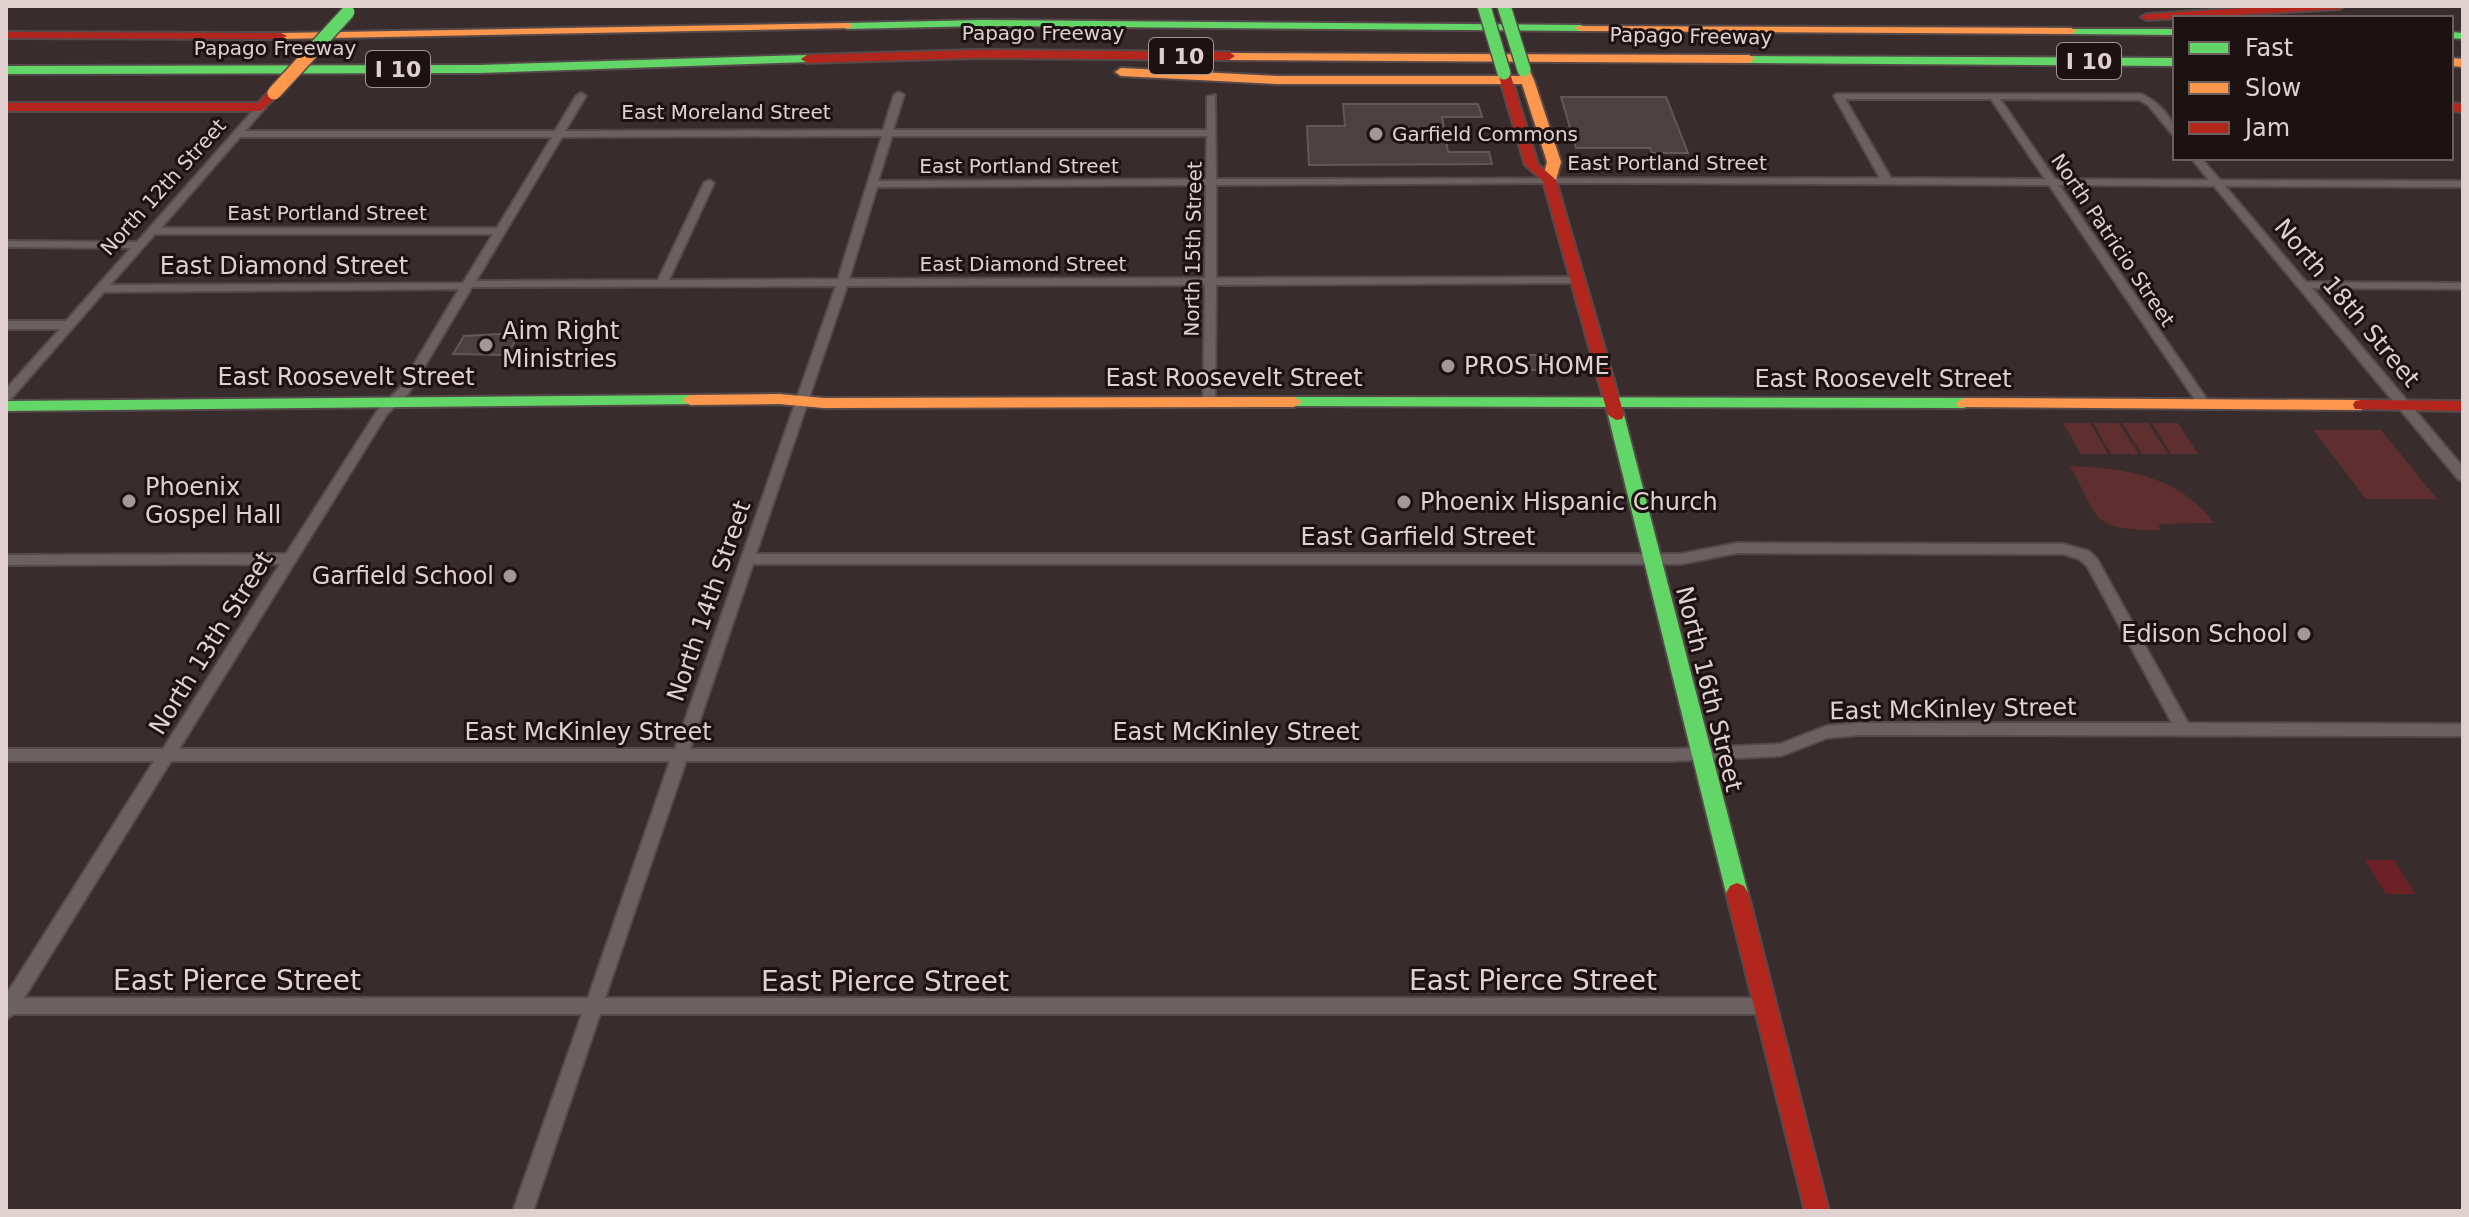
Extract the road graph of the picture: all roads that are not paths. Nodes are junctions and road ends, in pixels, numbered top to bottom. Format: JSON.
{"nodes":[{"id":1,"x":1112,"y":6,"type":"edge"},
{"id":2,"x":1484,"y":6,"type":"edge"},
{"id":3,"x":1504,"y":6,"type":"edge"},
{"id":4,"x":2339,"y":6,"type":"edge"},
{"id":5,"x":2313,"y":7,"type":"edge"},
{"id":6,"x":351,"y":9,"type":"edge"},
{"id":7,"x":2173,"y":16,"type":"edge"},
{"id":8,"x":2174,"y":16,"type":"edge"},
{"id":9,"x":1739,"y":28,"type":"junction"},
{"id":10,"x":1959,"y":30,"type":"junction"},
{"id":11,"x":2173,"y":32,"type":"edge"},
{"id":12,"x":6,"y":33,"type":"edge"},
{"id":13,"x":602,"y":33,"type":"junction"},
{"id":14,"x":2149,"y":46,"type":"junction"},
{"id":15,"x":2173,"y":46,"type":"edge"},
{"id":16,"x":1572,"y":57,"type":"junction"},
{"id":17,"x":790,"y":58,"type":"junction"},
{"id":18,"x":2003,"y":60,"type":"junction"},
{"id":19,"x":2173,"y":62,"type":"edge"},
{"id":20,"x":6,"y":70,"type":"edge"},
{"id":21,"x":1526,"y":75,"type":"junction"},
{"id":22,"x":1505,"y":77,"type":"junction"},
{"id":23,"x":2173,"y":79,"type":"edge"},
{"id":24,"x":899,"y":95,"type":"dead end"},
{"id":25,"x":581,"y":96,"type":"dead end"},
{"id":26,"x":1993,"y":96,"type":"junction"},
{"id":27,"x":1212,"y":97,"type":"dead end"},
{"id":28,"x":268,"y":100,"type":"junction"},
{"id":29,"x":6,"y":107,"type":"edge"},
{"id":30,"x":2173,"y":130,"type":"edge"},
{"id":31,"x":1212,"y":133,"type":"junction"},
{"id":32,"x":240,"y":134,"type":"junction"},
{"id":33,"x":887,"y":134,"type":"junction"},
{"id":34,"x":558,"y":135,"type":"junction"},
{"id":35,"x":2198,"y":160,"type":"edge"},
{"id":36,"x":1549,"y":180,"type":"junction"},
{"id":37,"x":1887,"y":181,"type":"junction"},
{"id":38,"x":2054,"y":182,"type":"junction"},
{"id":39,"x":709,"y":183,"type":"dead end"},
{"id":40,"x":1212,"y":183,"type":"junction"},
{"id":41,"x":2216,"y":183,"type":"junction"},
{"id":42,"x":872,"y":184,"type":"junction"},
{"id":43,"x":2463,"y":184,"type":"edge"},
{"id":44,"x":153,"y":231,"type":"junction"},
{"id":45,"x":501,"y":231,"type":"junction"},
{"id":46,"x":6,"y":244,"type":"edge"},
{"id":47,"x":140,"y":245,"type":"junction"},
{"id":48,"x":1578,"y":280,"type":"junction"},
{"id":49,"x":1211,"y":281,"type":"junction"},
{"id":50,"x":843,"y":282,"type":"junction"},
{"id":51,"x":662,"y":283,"type":"junction"},
{"id":52,"x":468,"y":285,"type":"junction"},
{"id":53,"x":2302,"y":285,"type":"junction"},
{"id":54,"x":2463,"y":286,"type":"edge"},
{"id":55,"x":101,"y":289,"type":"junction"},
{"id":56,"x":6,"y":325,"type":"edge"},
{"id":57,"x":69,"y":325,"type":"junction"},
{"id":58,"x":6,"y":397,"type":"edge"},
{"id":59,"x":803,"y":400,"type":"junction"},
{"id":60,"x":394,"y":401,"type":"junction"},
{"id":61,"x":1612,"y":401,"type":"junction"},
{"id":62,"x":1209,"y":402,"type":"junction"},
{"id":63,"x":2204,"y":404,"type":"junction"},
{"id":64,"x":6,"y":406,"type":"edge"},
{"id":65,"x":2405,"y":406,"type":"junction"},
{"id":66,"x":2463,"y":406,"type":"edge"},
{"id":67,"x":2463,"y":476,"type":"edge"},
{"id":68,"x":289,"y":559,"type":"junction"},
{"id":69,"x":749,"y":559,"type":"junction"},
{"id":70,"x":1652,"y":559,"type":"junction"},
{"id":71,"x":6,"y":560,"type":"edge"},
{"id":72,"x":2463,"y":730,"type":"edge"},
{"id":73,"x":2184,"y":731,"type":"junction"},
{"id":74,"x":167,"y":754,"type":"junction"},
{"id":75,"x":6,"y":755,"type":"edge"},
{"id":76,"x":1701,"y":755,"type":"junction"},
{"id":77,"x":678,"y":756,"type":"junction"},
{"id":78,"x":1764,"y":1006,"type":"junction"},
{"id":79,"x":593,"y":1007,"type":"junction"},
{"id":80,"x":7,"y":1008,"type":"edge"},
{"id":81,"x":523,"y":1211,"type":"edge"},
{"id":82,"x":1817,"y":1211,"type":"edge"}],
"edges":[{"from":1,"to":13,"type":"main road"},
{"from":2,"to":22,"type":"main road","name":"North 16th Street","bridge":true},
{"from":3,"to":21,"type":"main road","name":"North 16th Street","bridge":true},
{"from":4,"to":5,"type":"main road"},
{"from":5,"to":8,"type":"main road"},
{"from":6,"to":28,"type":"main road","name":"North 12th Street","bridge":true},
{"from":7,"to":10,"type":"main road"},
{"from":9,"to":10,"type":"main road","name":"Papago Freeway","number":"I 10"},
{"from":9,"to":13,"type":"main road","name":"Papago Freeway","number":"I 10"},
{"from":9,"to":14,"type":"main road"},
{"from":10,"to":11,"type":"main road","name":"Papago Freeway","number":"I 10"},
{"from":12,"to":13,"type":"main road","name":"Papago Freeway","number":"I 10"},
{"from":14,"to":15,"type":"main road"},
{"from":14,"to":16,"type":"main road"},
{"from":16,"to":17,"type":"main road","name":"Papago Freeway","number":"I 10"},
{"from":16,"to":18,"type":"main road","name":"Papago Freeway","number":"I 10"},
{"from":17,"to":20,"type":"main road","name":"Papago Freeway","number":"I 10"},
{"from":17,"to":22,"type":"main road"},
{"from":18,"to":19,"type":"main road","name":"Papago Freeway","number":"I 10"},
{"from":18,"to":23,"type":"main road"},
{"from":21,"to":22,"type":"main road"},
{"from":21,"to":36,"type":"main road","name":"North 16th Street"},
{"from":22,"to":36,"type":"main road","name":"North 16th Street"},
{"from":24,"to":33,"type":"street","name":"North 14th Street"},
{"from":25,"to":34,"type":"street","name":"North 13th Street"},
{"from":26,"to":30,"type":"street"},
{"from":26,"to":37,"type":"street"},
{"from":26,"to":38,"type":"street","name":"North Patricio Street"},
{"from":27,"to":31,"type":"street","name":"North 15th Street"},
{"from":28,"to":29,"type":"main road"},
{"from":28,"to":32,"type":"street","name":"North 12th Street"},
{"from":31,"to":33,"type":"street","name":"East Moreland Street"},
{"from":31,"to":40,"type":"street","name":"North 15th Street"},
{"from":32,"to":34,"type":"street","name":"East Moreland Street"},
{"from":32,"to":44,"type":"street","name":"North 12th Street"},
{"from":33,"to":34,"type":"street","name":"East Moreland Street"},
{"from":33,"to":42,"type":"street","name":"North 14th Street"},
{"from":34,"to":45,"type":"street","name":"North 13th Street"},
{"from":35,"to":41,"type":"street","name":"North 18th Street"},
{"from":36,"to":37,"type":"street","name":"East Portland Street"},
{"from":36,"to":40,"type":"street","name":"East Portland Street"},
{"from":36,"to":48,"type":"main road","name":"North 16th Street"},
{"from":37,"to":38,"type":"street","name":"East Portland Street"},
{"from":38,"to":41,"type":"street","name":"East Portland Street"},
{"from":38,"to":63,"type":"street","name":"North Patricio Street"},
{"from":39,"to":51,"type":"street"},
{"from":40,"to":42,"type":"street","name":"East Portland Street"},
{"from":40,"to":49,"type":"street","name":"North 15th Street"},
{"from":41,"to":43,"type":"street","name":"East Portland Street"},
{"from":41,"to":53,"type":"street","name":"North 18th Street"},
{"from":42,"to":50,"type":"street","name":"North 14th Street"},
{"from":44,"to":45,"type":"street","name":"East Portland Street"},
{"from":44,"to":47,"type":"street","name":"North 12th Street"},
{"from":45,"to":52,"type":"street","name":"North 13th Street"},
{"from":46,"to":47,"type":"street"},
{"from":47,"to":55,"type":"street","name":"North 12th Street"},
{"from":48,"to":49,"type":"street","name":"East Diamond Street"},
{"from":48,"to":61,"type":"main road","name":"North 16th Street"},
{"from":49,"to":50,"type":"street","name":"East Diamond Street"},
{"from":49,"to":62,"type":"street","name":"North 15th Street"},
{"from":50,"to":51,"type":"street","name":"East Diamond Street"},
{"from":50,"to":59,"type":"street","name":"North 14th Street"},
{"from":51,"to":52,"type":"street","name":"East Diamond Street"},
{"from":52,"to":55,"type":"street","name":"East Diamond Street"},
{"from":52,"to":60,"type":"street","name":"North 13th Street"},
{"from":53,"to":54,"type":"street"},
{"from":53,"to":65,"type":"street","name":"North 18th Street"},
{"from":55,"to":57,"type":"street","name":"North 12th Street"},
{"from":56,"to":57,"type":"street"},
{"from":57,"to":58,"type":"street","name":"North 12th Street"},
{"from":59,"to":60,"type":"main road","name":"East Roosevelt Street"},
{"from":59,"to":62,"type":"main road","name":"East Roosevelt Street"},
{"from":59,"to":69,"type":"street","name":"North 14th Street"},
{"from":60,"to":64,"type":"main road","name":"East Roosevelt Street"},
{"from":60,"to":68,"type":"street","name":"North 13th Street"},
{"from":61,"to":62,"type":"main road","name":"East Roosevelt Street"},
{"from":61,"to":63,"type":"main road","name":"East Roosevelt Street"},
{"from":61,"to":70,"type":"main road","name":"North 16th Street"},
{"from":63,"to":65,"type":"main road","name":"East Roosevelt Street"},
{"from":65,"to":66,"type":"main road","name":"East Roosevelt Street"},
{"from":65,"to":67,"type":"street","name":"North 18th Street"},
{"from":68,"to":71,"type":"street"},
{"from":68,"to":74,"type":"street","name":"North 13th Street"},
{"from":69,"to":70,"type":"street","name":"East Garfield Street"},
{"from":69,"to":77,"type":"street","name":"North 14th Street"},
{"from":70,"to":73,"type":"street","name":"East Garfield Street"},
{"from":70,"to":76,"type":"main road","name":"North 16th Street"},
{"from":72,"to":73,"type":"street","name":"East McKinley Street"},
{"from":73,"to":76,"type":"street","name":"East McKinley Street"},
{"from":74,"to":75,"type":"street","name":"East McKinley Street"},
{"from":74,"to":77,"type":"street","name":"East McKinley Street"},
{"from":74,"to":80,"type":"street","name":"North 13th Street"},
{"from":76,"to":77,"type":"street","name":"East McKinley Street"},
{"from":76,"to":78,"type":"main road","name":"North 16th Street"},
{"from":77,"to":79,"type":"street","name":"North 14th Street"},
{"from":78,"to":79,"type":"street","name":"East Pierce Street"},
{"from":78,"to":82,"type":"main road","name":"North 16th Street"},
{"from":79,"to":80,"type":"street","name":"East Pierce Street"},
{"from":79,"to":81,"type":"street","name":"North 14th Street"}]}
